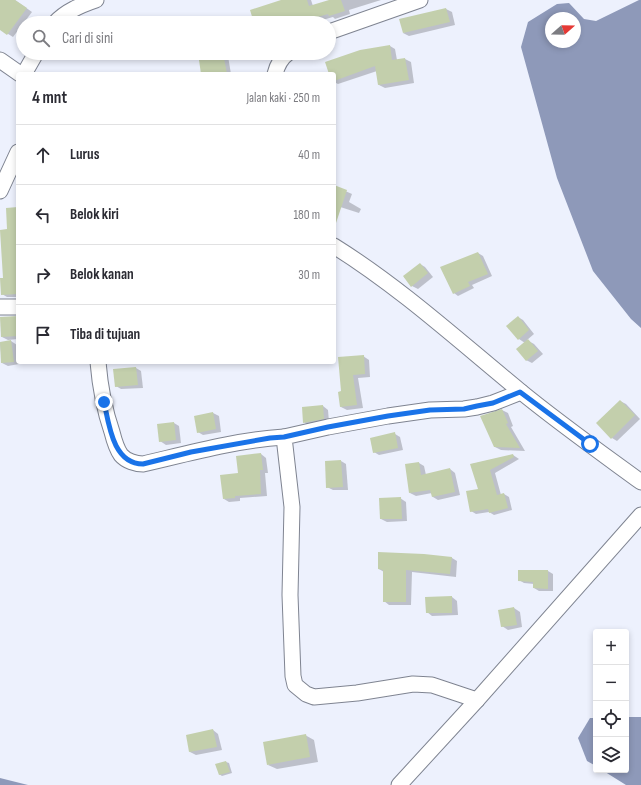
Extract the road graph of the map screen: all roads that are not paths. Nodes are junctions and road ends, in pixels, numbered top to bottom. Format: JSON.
{"nodes":[{"id":1,"x":96,"y":0,"type":"edge"},
{"id":2,"x":420,"y":0,"type":"edge"},
{"id":3,"x":63,"y":16,"type":"edge"},
{"id":4,"x":336,"y":30,"type":"edge"},
{"id":5,"x":0,"y":60,"type":"edge"},
{"id":6,"x":32,"y":60,"type":"edge"},
{"id":7,"x":281,"y":60,"type":"edge"},
{"id":8,"x":17,"y":72,"type":"edge"},
{"id":9,"x":25,"y":72,"type":"edge"},
{"id":10,"x":276,"y":72,"type":"edge"},
{"id":11,"x":16,"y":156,"type":"edge"},
{"id":12,"x":0,"y":191,"type":"edge"},
{"id":13,"x":336,"y":247,"type":"edge"},
{"id":14,"x":0,"y":307,"type":"edge"},
{"id":15,"x":16,"y":307,"type":"edge"},
{"id":16,"x":98,"y":364,"type":"edge"},
{"id":17,"x":520,"y":392,"type":"junction"},
{"id":18,"x":284,"y":437,"type":"junction"},
{"id":19,"x":641,"y":482,"type":"edge"},
{"id":20,"x":641,"y":516,"type":"edge"},
{"id":21,"x":477,"y":700,"type":"junction"},
{"id":22,"x":399,"y":785,"type":"edge"}],
"edges":[{"from":1,"to":3,"type":"street"},
{"from":2,"to":4,"type":"street"},
{"from":5,"to":8,"type":"street"},
{"from":6,"to":9,"type":"street"},
{"from":7,"to":10,"type":"street"},
{"from":11,"to":12,"type":"street"},
{"from":13,"to":17,"type":"street"},
{"from":14,"to":15,"type":"street"},
{"from":16,"to":18,"type":"street"},
{"from":17,"to":18,"type":"street"},
{"from":17,"to":19,"type":"street"},
{"from":18,"to":21,"type":"street"},
{"from":20,"to":21,"type":"street"},
{"from":21,"to":22,"type":"street"}]}
